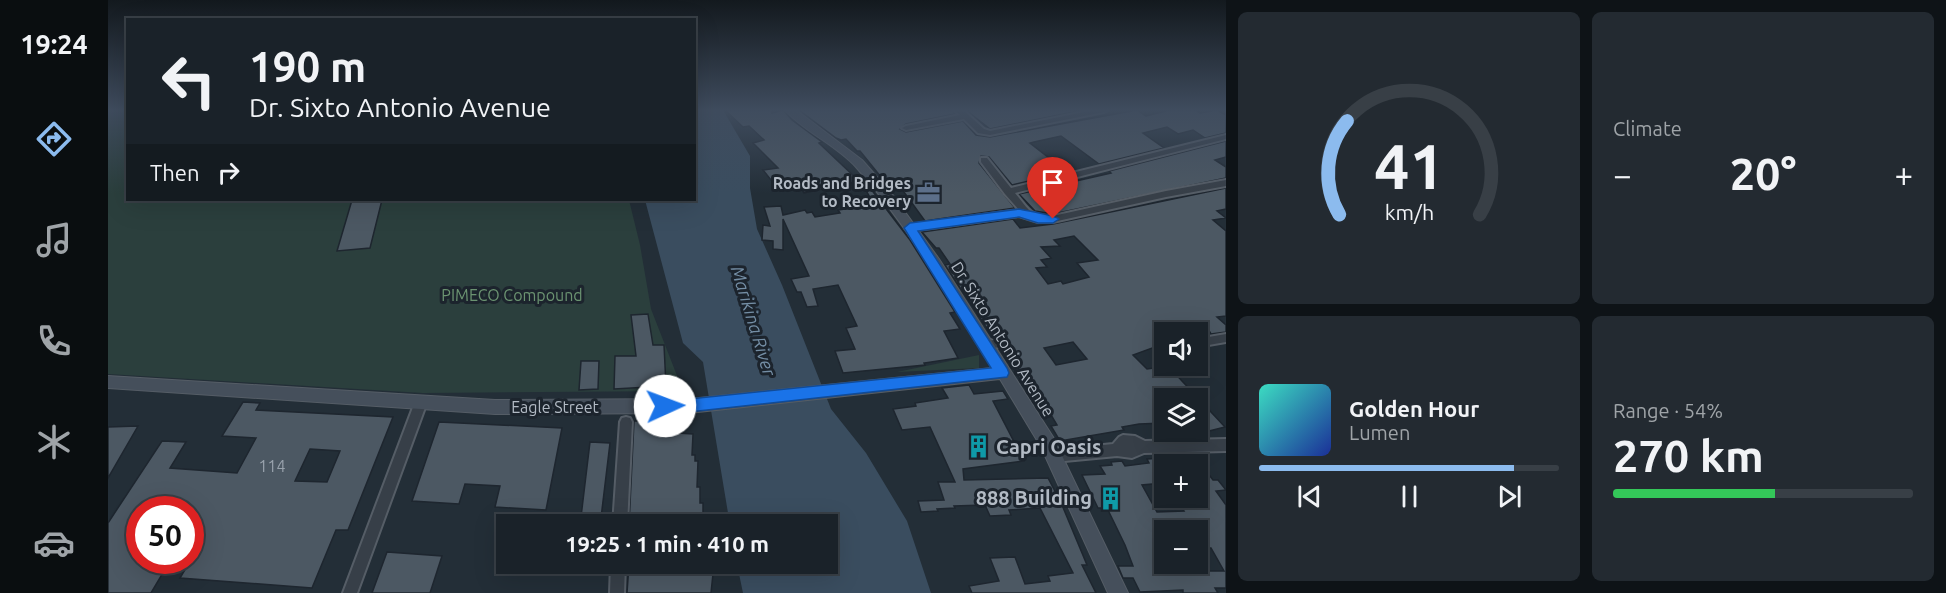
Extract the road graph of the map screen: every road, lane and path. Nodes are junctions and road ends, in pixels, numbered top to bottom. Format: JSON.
{"nodes":[{"id":1,"x":826,"y":138,"type":"edge"},
{"id":2,"x":1223,"y":138,"type":"edge"},
{"id":3,"x":984,"y":160,"type":"dead end"},
{"id":4,"x":1226,"y":183,"type":"edge"},
{"id":5,"x":1008,"y":192,"type":"junction"},
{"id":6,"x":1030,"y":216,"type":"junction"},
{"id":7,"x":910,"y":228,"type":"junction"},
{"id":8,"x":1226,"y":338,"type":"edge"},
{"id":9,"x":1208,"y":341,"type":"edge"},
{"id":10,"x":1002,"y":373,"type":"junction"},
{"id":11,"x":108,"y":382,"type":"edge"},
{"id":12,"x":421,"y":402,"type":"junction"},
{"id":13,"x":626,"y":422,"type":"dead end"},
{"id":14,"x":1226,"y":445,"type":"edge"},
{"id":15,"x":1054,"y":456,"type":"junction"},
{"id":16,"x":621,"y":514,"type":"edge"},
{"id":17,"x":618,"y":574,"type":"edge"},
{"id":18,"x":350,"y":593,"type":"edge"},
{"id":19,"x":617,"y":593,"type":"edge"},
{"id":20,"x":1118,"y":593,"type":"edge"}],
"edges":[{"from":1,"to":7,"type":"main road","name":"Dr. Sixto Antonio Avenue"},
{"from":2,"to":5,"type":"street"},
{"from":3,"to":5,"type":"street"},
{"from":4,"to":6,"type":"street"},
{"from":5,"to":6,"type":"street"},
{"from":6,"to":7,"type":"street"},
{"from":7,"to":10,"type":"main road","name":"Dr. Sixto Antonio Avenue"},
{"from":8,"to":9,"type":"street"},
{"from":10,"to":12,"type":"main road","name":"Eagle Street"},
{"from":10,"to":15,"type":"main road","name":"Dr. Sixto Antonio Avenue"},
{"from":11,"to":12,"type":"main road","name":"Eagle Street"},
{"from":12,"to":18,"type":"street"},
{"from":13,"to":16,"type":"street"},
{"from":14,"to":15,"type":"street"},
{"from":15,"to":20,"type":"main road","name":"Dr. Sixto Antonio Avenue"},
{"from":17,"to":19,"type":"street"}]}
